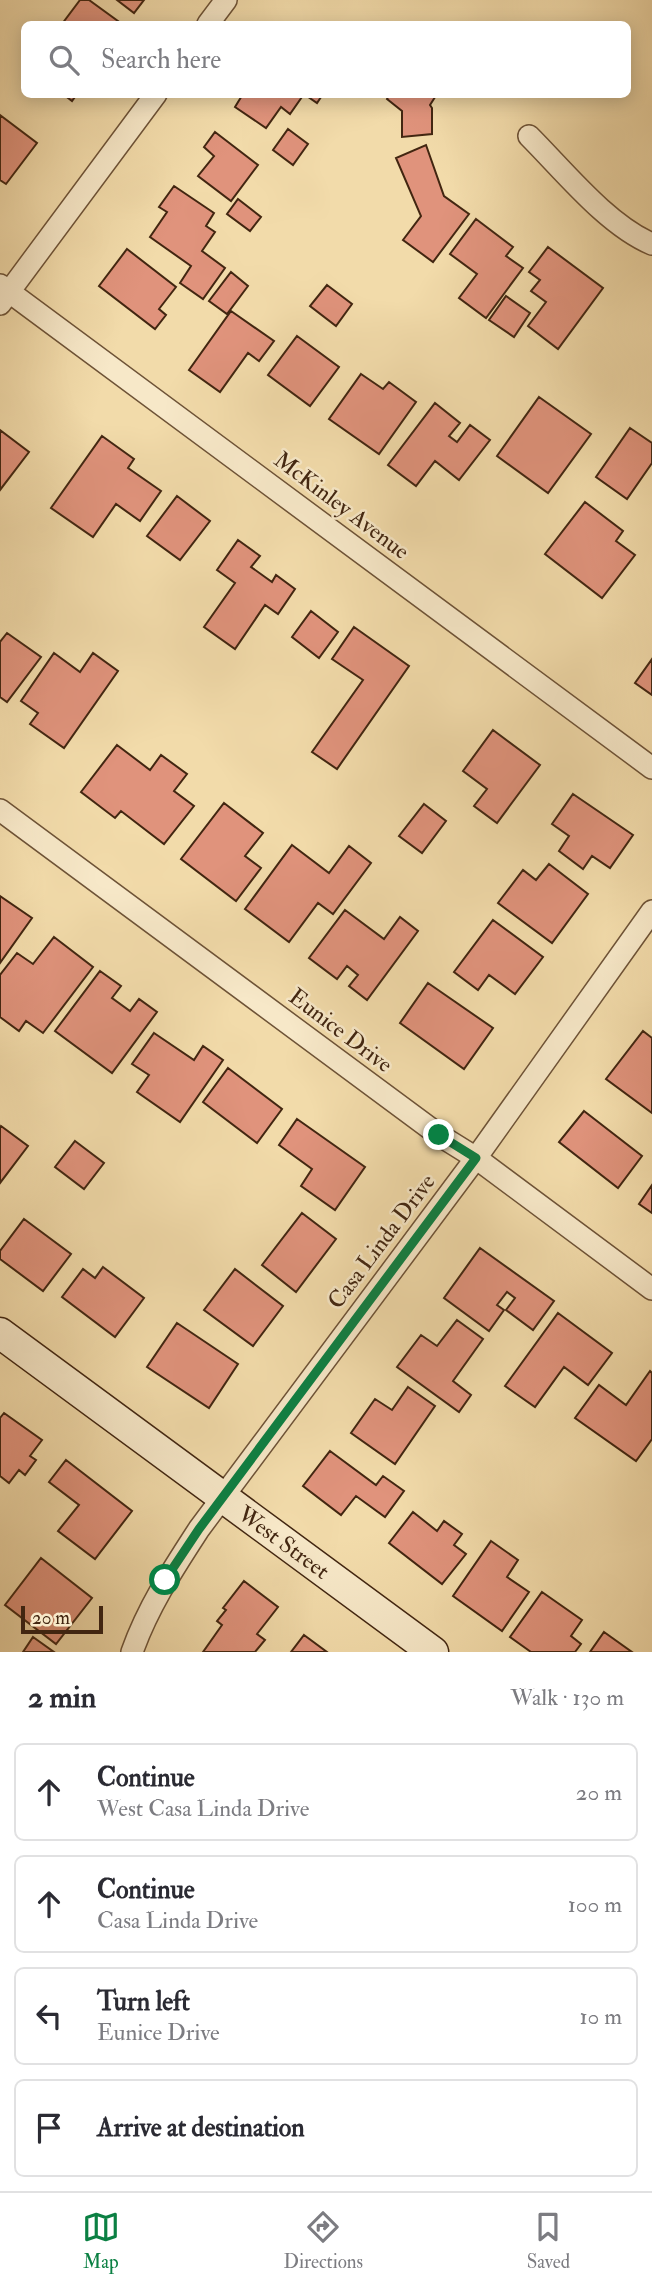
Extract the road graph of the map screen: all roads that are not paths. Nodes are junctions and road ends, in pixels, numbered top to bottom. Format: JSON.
{"nodes":[{"id":1,"x":226,"y":0,"type":"edge"},
{"id":2,"x":210,"y":21,"type":"edge"},
{"id":3,"x":153,"y":98,"type":"edge"},
{"id":4,"x":529,"y":136,"type":"dead end"},
{"id":5,"x":652,"y":243,"type":"edge"},
{"id":6,"x":3,"y":293,"type":"edge"},
{"id":7,"x":652,"y":768,"type":"edge"},
{"id":8,"x":0,"y":810,"type":"edge"},
{"id":9,"x":652,"y":911,"type":"edge"},
{"id":10,"x":476,"y":1158,"type":"junction"},
{"id":11,"x":652,"y":1289,"type":"edge"},
{"id":12,"x":0,"y":1333,"type":"edge"},
{"id":13,"x":223,"y":1497,"type":"junction"},
{"id":14,"x":132,"y":1652,"type":"edge"},
{"id":15,"x":433,"y":1652,"type":"edge"}],
"edges":[{"from":1,"to":2,"type":"street"},
{"from":3,"to":6,"type":"street"},
{"from":4,"to":5,"type":"street"},
{"from":6,"to":7,"type":"street","name":"McKinley Avenue"},
{"from":8,"to":10,"type":"street","name":"Eunice Drive"},
{"from":9,"to":10,"type":"street","name":"Casa Linda Drive"},
{"from":10,"to":11,"type":"street","name":"Eunice Drive"},
{"from":10,"to":13,"type":"street","name":"Casa Linda Drive"},
{"from":12,"to":13,"type":"main road","name":"West Street"},
{"from":13,"to":14,"type":"street","name":"Casa Linda Drive"},
{"from":13,"to":15,"type":"main road","name":"West Street"}]}
